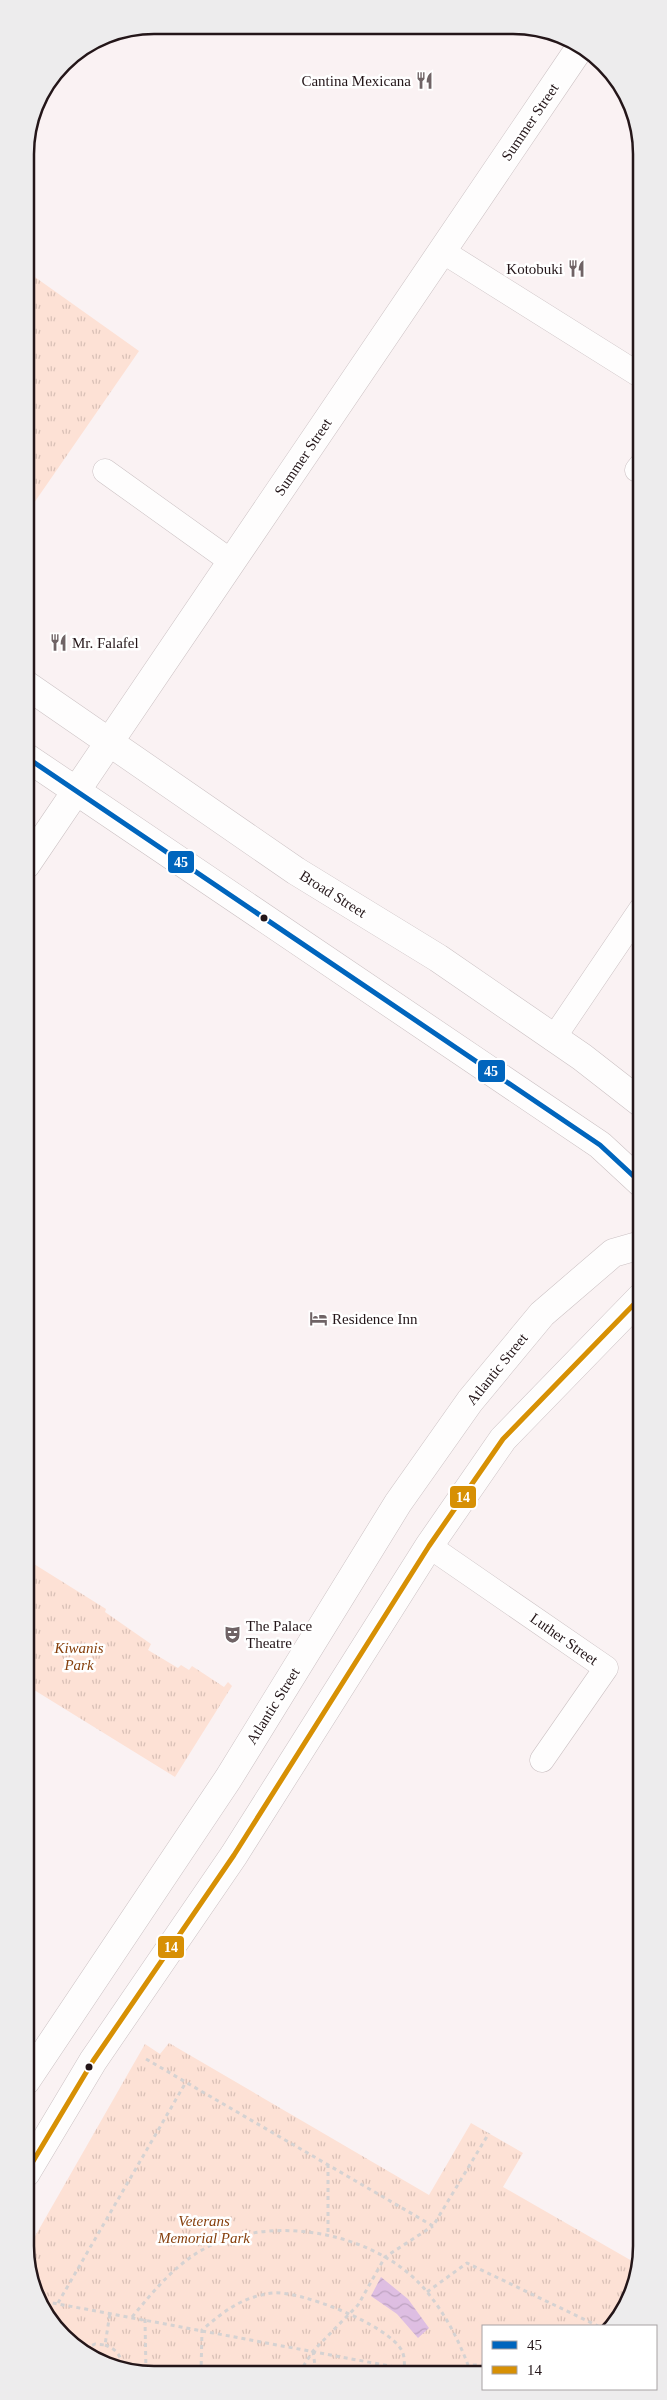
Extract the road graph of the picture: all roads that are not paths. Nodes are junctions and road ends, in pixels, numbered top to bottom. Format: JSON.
{"nodes":[{"id":1,"x":577,"y":53,"type":"edge"},
{"id":2,"x":442,"y":251,"type":"junction"},
{"id":3,"x":633,"y":371,"type":"edge"},
{"id":4,"x":105,"y":471,"type":"dead end"},
{"id":5,"x":232,"y":562,"type":"junction"},
{"id":6,"x":34,"y":689,"type":"edge"},
{"id":7,"x":110,"y":740,"type":"junction"},
{"id":8,"x":34,"y":762,"type":"edge"},
{"id":9,"x":76,"y":791,"type":"junction"},
{"id":10,"x":34,"y":853,"type":"edge"},
{"id":11,"x":633,"y":921,"type":"edge"},
{"id":12,"x":553,"y":1039,"type":"junction"},
{"id":13,"x":633,"y":1097,"type":"edge"},
{"id":14,"x":633,"y":1176,"type":"edge"},
{"id":15,"x":633,"y":1247,"type":"edge"},
{"id":16,"x":633,"y":1304,"type":"edge"},
{"id":17,"x":429,"y":1546,"type":"junction"},
{"id":18,"x":542,"y":1760,"type":"dead end"},
{"id":19,"x":34,"y":2069,"type":"edge"},
{"id":20,"x":34,"y":2160,"type":"edge"}],
"edges":[{"from":1,"to":2,"type":"main road","name":"Summer Street"},
{"from":2,"to":3,"type":"lane"},
{"from":2,"to":5,"type":"main road","name":"Summer Street"},
{"from":4,"to":5,"type":"lane"},
{"from":5,"to":7,"type":"main road","name":"Summer Street"},
{"from":6,"to":7,"type":"main road","name":"Broad Street"},
{"from":7,"to":9,"type":"main road","name":"Summer Street"},
{"from":7,"to":12,"type":"main road","name":"Broad Street"},
{"from":8,"to":9,"type":"main road"},
{"from":9,"to":10,"type":"main road","name":"Summer Street"},
{"from":9,"to":14,"type":"main road"},
{"from":11,"to":12,"type":"lane"},
{"from":12,"to":13,"type":"main road","name":"Broad Street"},
{"from":15,"to":19,"type":"main road","name":"Atlantic Street"},
{"from":16,"to":17,"type":"main road"},
{"from":17,"to":18,"type":"lane","name":"Luther Street"},
{"from":17,"to":20,"type":"main road"}]}
